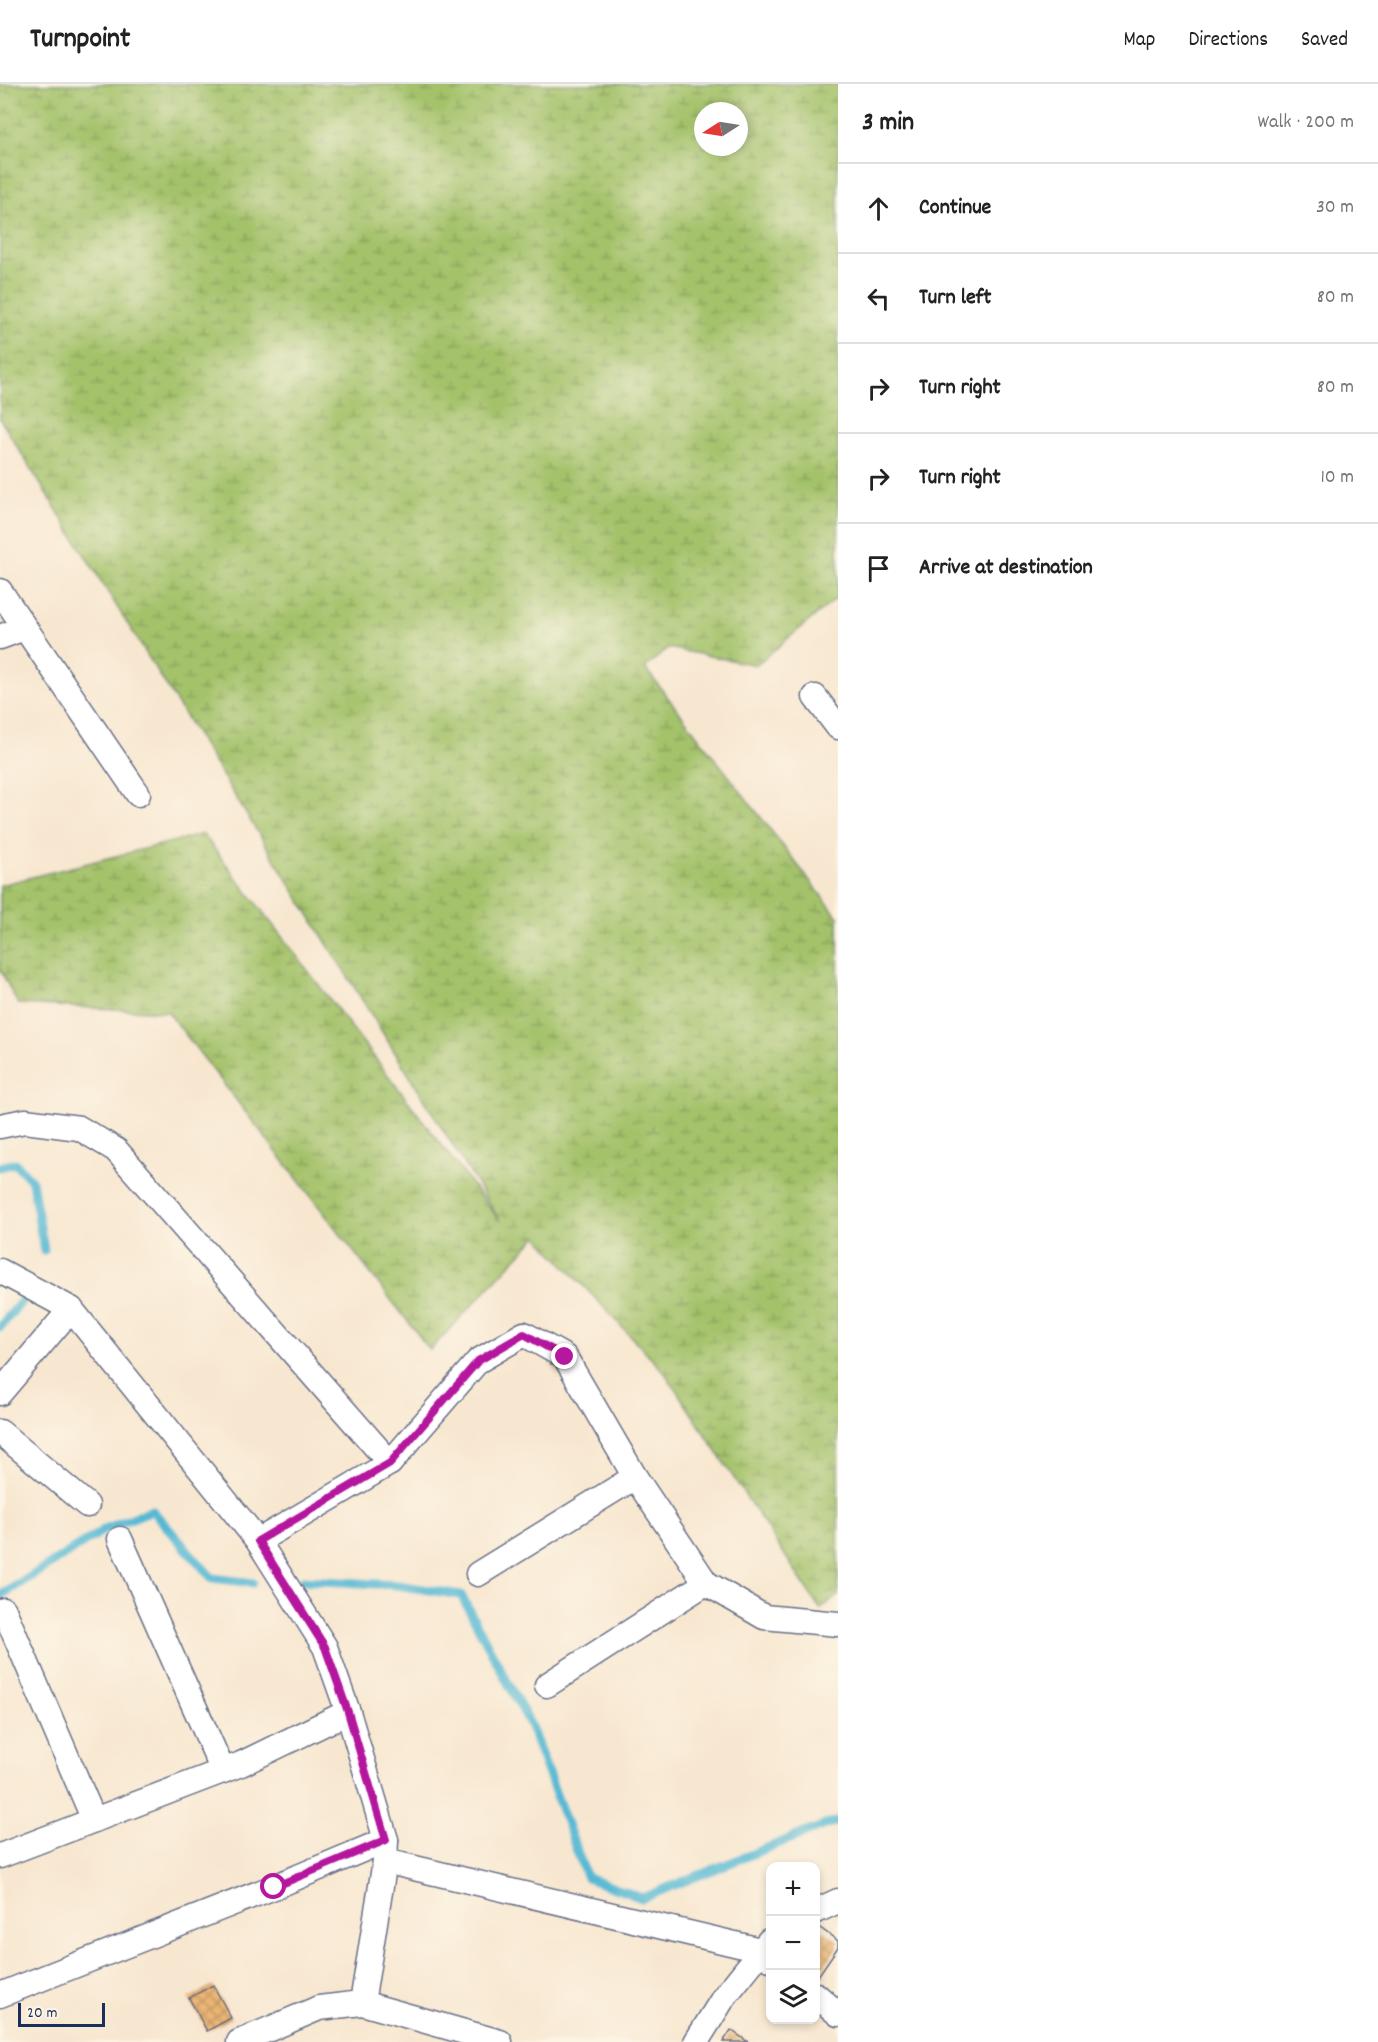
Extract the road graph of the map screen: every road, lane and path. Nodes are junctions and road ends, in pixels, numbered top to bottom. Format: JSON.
{"nodes":[{"id":1,"x":0,"y":591,"type":"edge"},
{"id":2,"x":24,"y":628,"type":"junction"},
{"id":3,"x":0,"y":637,"type":"edge"},
{"id":4,"x":815,"y":697,"type":"dead end"},
{"id":5,"x":838,"y":727,"type":"edge"},
{"id":6,"x":138,"y":794,"type":"dead end"},
{"id":7,"x":0,"y":1126,"type":"edge"},
{"id":8,"x":0,"y":1271,"type":"edge"},
{"id":9,"x":71,"y":1309,"type":"junction"},
{"id":10,"x":0,"y":1393,"type":"edge"},
{"id":11,"x":0,"y":1432,"type":"edge"},
{"id":12,"x":390,"y":1463,"type":"junction"},
{"id":13,"x":634,"y":1477,"type":"junction"},
{"id":14,"x":87,"y":1505,"type":"dead end"},
{"id":15,"x":120,"y":1539,"type":"dead end"},
{"id":16,"x":258,"y":1541,"type":"junction"},
{"id":17,"x":478,"y":1574,"type":"dead end"},
{"id":18,"x":706,"y":1583,"type":"junction"},
{"id":19,"x":4,"y":1610,"type":"dead end"},
{"id":20,"x":838,"y":1624,"type":"edge"},
{"id":21,"x":548,"y":1685,"type":"dead end"},
{"id":22,"x":348,"y":1712,"type":"junction"},
{"id":23,"x":223,"y":1771,"type":"junction"},
{"id":24,"x":94,"y":1820,"type":"junction"},
{"id":25,"x":385,"y":1850,"type":"junction"},
{"id":26,"x":0,"y":1856,"type":"edge"},
{"id":27,"x":838,"y":1901,"type":"edge"},
{"id":28,"x":820,"y":1909,"type":"edge"},
{"id":29,"x":766,"y":1949,"type":"edge"},
{"id":30,"x":766,"y":1950,"type":"edge"},
{"id":31,"x":0,"y":1995,"type":"edge"},
{"id":32,"x":820,"y":1998,"type":"edge"},
{"id":33,"x":362,"y":2002,"type":"junction"},
{"id":34,"x":838,"y":2014,"type":"edge"},
{"id":35,"x":239,"y":2042,"type":"edge"},
{"id":36,"x":500,"y":2042,"type":"edge"},
{"id":37,"x":696,"y":2042,"type":"edge"}],
"edges":[{"from":1,"to":2,"type":"street"},
{"from":2,"to":3,"type":"street"},
{"from":2,"to":6,"type":"street"},
{"from":4,"to":5,"type":"street"},
{"from":7,"to":12,"type":"street"},
{"from":8,"to":9,"type":"street"},
{"from":9,"to":10,"type":"street"},
{"from":9,"to":16,"type":"street"},
{"from":11,"to":14,"type":"street"},
{"from":12,"to":13,"type":"street"},
{"from":12,"to":16,"type":"street"},
{"from":13,"to":17,"type":"street"},
{"from":13,"to":18,"type":"street"},
{"from":15,"to":23,"type":"street"},
{"from":16,"to":22,"type":"street"},
{"from":18,"to":20,"type":"street"},
{"from":18,"to":21,"type":"street"},
{"from":19,"to":24,"type":"street"},
{"from":22,"to":23,"type":"street"},
{"from":22,"to":25,"type":"street"},
{"from":23,"to":24,"type":"street"},
{"from":24,"to":26,"type":"street"},
{"from":25,"to":29,"type":"street"},
{"from":25,"to":31,"type":"street"},
{"from":25,"to":33,"type":"street"},
{"from":27,"to":28,"type":"street"},
{"from":30,"to":37,"type":"street"},
{"from":32,"to":34,"type":"street"},
{"from":33,"to":35,"type":"street"},
{"from":33,"to":36,"type":"street"}]}
